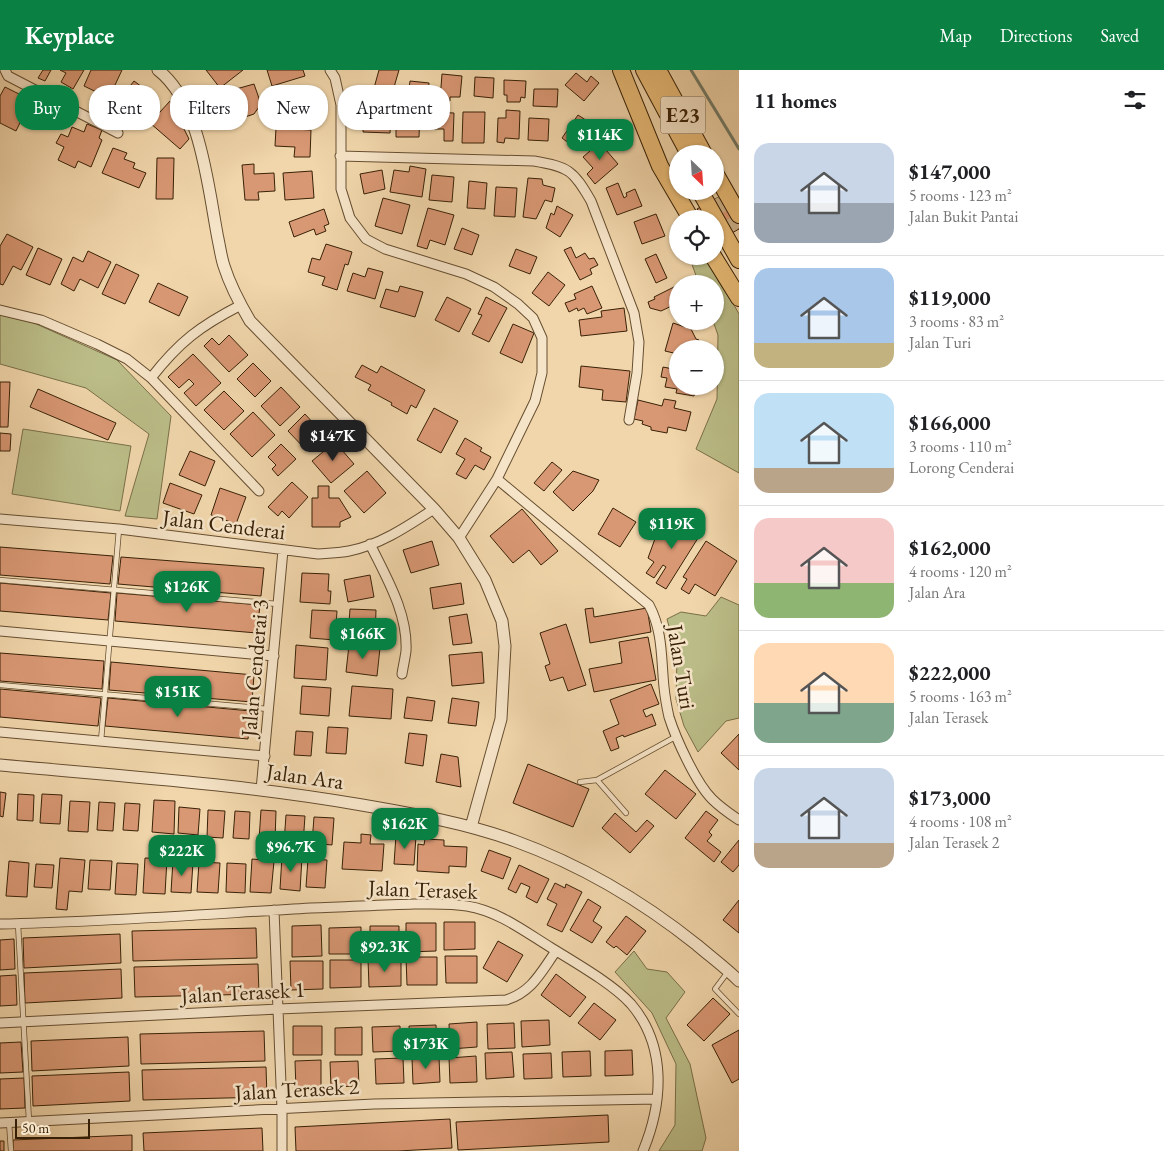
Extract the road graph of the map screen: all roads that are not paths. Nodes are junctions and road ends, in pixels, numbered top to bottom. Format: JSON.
{"nodes":[{"id":1,"x":5,"y":70,"type":"edge"},
{"id":2,"x":158,"y":70,"type":"edge"},
{"id":3,"x":330,"y":70,"type":"edge"},
{"id":4,"x":621,"y":70,"type":"edge"},
{"id":5,"x":643,"y":70,"type":"edge"},
{"id":6,"x":658,"y":70,"type":"edge"},
{"id":7,"x":118,"y":133,"type":"dead end"},
{"id":8,"x":675,"y":145,"type":"edge"},
{"id":9,"x":684,"y":145,"type":"edge"},
{"id":10,"x":699,"y":145,"type":"edge"},
{"id":11,"x":340,"y":156,"type":"junction"},
{"id":12,"x":724,"y":189,"type":"edge"},
{"id":13,"x":705,"y":200,"type":"edge"},
{"id":14,"x":686,"y":210,"type":"edge"},
{"id":15,"x":739,"y":215,"type":"edge"},
{"id":16,"x":739,"y":260,"type":"edge"},
{"id":17,"x":719,"y":265,"type":"edge"},
{"id":18,"x":739,"y":298,"type":"edge"},
{"id":19,"x":240,"y":305,"type":"junction"},
{"id":20,"x":0,"y":310,"type":"edge"},
{"id":21,"x":151,"y":378,"type":"junction"},
{"id":22,"x":629,"y":420,"type":"dead end"},
{"id":23,"x":496,"y":479,"type":"junction"},
{"id":24,"x":259,"y":490,"type":"dead end"},
{"id":25,"x":434,"y":509,"type":"junction"},
{"id":26,"x":0,"y":519,"type":"edge"},
{"id":27,"x":119,"y":529,"type":"junction"},
{"id":28,"x":459,"y":538,"type":"junction"},
{"id":29,"x":370,"y":544,"type":"junction"},
{"id":30,"x":283,"y":550,"type":"junction"},
{"id":31,"x":0,"y":580,"type":"edge"},
{"id":32,"x":114,"y":590,"type":"junction"},
{"id":33,"x":279,"y":604,"type":"junction"},
{"id":34,"x":0,"y":631,"type":"edge"},
{"id":35,"x":109,"y":641,"type":"junction"},
{"id":36,"x":274,"y":656,"type":"junction"},
{"id":37,"x":402,"y":674,"type":"dead end"},
{"id":38,"x":0,"y":685,"type":"edge"},
{"id":39,"x":104,"y":694,"type":"junction"},
{"id":40,"x":269,"y":709,"type":"junction"},
{"id":41,"x":0,"y":732,"type":"edge"},
{"id":42,"x":677,"y":736,"type":"junction"},
{"id":43,"x":100,"y":741,"type":"junction"},
{"id":44,"x":265,"y":756,"type":"junction"},
{"id":45,"x":0,"y":764,"type":"edge"},
{"id":46,"x":597,"y":780,"type":"junction"},
{"id":47,"x":580,"y":782,"type":"dead end"},
{"id":48,"x":261,"y":790,"type":"junction"},
{"id":49,"x":626,"y":812,"type":"dead end"},
{"id":50,"x":739,"y":820,"type":"edge"},
{"id":51,"x":471,"y":827,"type":"junction"},
{"id":52,"x":274,"y":910,"type":"junction"},
{"id":53,"x":0,"y":924,"type":"edge"},
{"id":54,"x":18,"y":924,"type":"junction"},
{"id":55,"x":556,"y":951,"type":"junction"},
{"id":56,"x":729,"y":971,"type":"junction"},
{"id":57,"x":739,"y":981,"type":"edge"},
{"id":58,"x":278,"y":1009,"type":"junction"},
{"id":59,"x":739,"y":1014,"type":"edge"},
{"id":60,"x":24,"y":1022,"type":"junction"},
{"id":61,"x":0,"y":1023,"type":"edge"},
{"id":62,"x":657,"y":1099,"type":"junction"},
{"id":63,"x":282,"y":1109,"type":"junction"},
{"id":64,"x":29,"y":1122,"type":"junction"},
{"id":65,"x":4,"y":1123,"type":"edge"},
{"id":66,"x":11,"y":1151,"type":"edge"},
{"id":67,"x":282,"y":1151,"type":"edge"},
{"id":68,"x":643,"y":1151,"type":"edge"}],
"edges":[{"from":1,"to":7,"type":"street"},
{"from":2,"to":19,"type":"street"},
{"from":3,"to":11,"type":"street"},
{"from":4,"to":14,"type":"highway","number":"E23"},
{"from":5,"to":8,"type":"highway","number":"E23"},
{"from":5,"to":9,"type":"highway","number":"E23"},
{"from":6,"to":10,"type":"highway","number":"E23"},
{"from":11,"to":22,"type":"street"},
{"from":11,"to":23,"type":"street"},
{"from":12,"to":15,"type":"highway"},
{"from":13,"to":16,"type":"highway"},
{"from":17,"to":18,"type":"highway"},
{"from":19,"to":21,"type":"street"},
{"from":19,"to":25,"type":"street"},
{"from":20,"to":21,"type":"street"},
{"from":21,"to":24,"type":"street"},
{"from":23,"to":28,"type":"street"},
{"from":23,"to":42,"type":"street","name":"Jalan Turi"},
{"from":25,"to":28,"type":"street"},
{"from":25,"to":29,"type":"street","name":"Jalan Cenderai"},
{"from":26,"to":27,"type":"street","name":"Jalan Cenderai"},
{"from":27,"to":30,"type":"street","name":"Jalan Cenderai"},
{"from":27,"to":32,"type":"lane"},
{"from":28,"to":51,"type":"street"},
{"from":29,"to":30,"type":"street","name":"Jalan Cenderai"},
{"from":29,"to":37,"type":"street"},
{"from":30,"to":33,"type":"street","name":"Jalan Cenderai 3"},
{"from":31,"to":32,"type":"lane"},
{"from":32,"to":33,"type":"lane"},
{"from":32,"to":35,"type":"lane"},
{"from":33,"to":36,"type":"street","name":"Jalan Cenderai 3"},
{"from":34,"to":35,"type":"street"},
{"from":35,"to":36,"type":"street"},
{"from":35,"to":39,"type":"lane"},
{"from":36,"to":40,"type":"street","name":"Jalan Cenderai 3"},
{"from":38,"to":39,"type":"lane"},
{"from":39,"to":40,"type":"lane"},
{"from":39,"to":43,"type":"lane"},
{"from":40,"to":44,"type":"street","name":"Jalan Cenderai 3"},
{"from":41,"to":43,"type":"street"},
{"from":42,"to":46,"type":"lane"},
{"from":42,"to":50,"type":"street","name":"Jalan Turi"},
{"from":43,"to":44,"type":"street"},
{"from":44,"to":48,"type":"street","name":"Jalan Cenderai 3"},
{"from":45,"to":48,"type":"street","name":"Jalan Ara"},
{"from":46,"to":47,"type":"lane"},
{"from":46,"to":49,"type":"lane"},
{"from":48,"to":51,"type":"street","name":"Jalan Ara"},
{"from":51,"to":56,"type":"street","name":"Jalan Ara"},
{"from":52,"to":54,"type":"street","name":"Jalan Terasek"},
{"from":52,"to":55,"type":"street","name":"Jalan Terasek"},
{"from":52,"to":58,"type":"street"},
{"from":53,"to":54,"type":"street","name":"Jalan Terasek"},
{"from":54,"to":60,"type":"lane"},
{"from":55,"to":58,"type":"street","name":"Jalan Terasek 1"},
{"from":55,"to":62,"type":"street","name":"Jalan Terasek"},
{"from":56,"to":57,"type":"street","name":"Jalan Ara"},
{"from":56,"to":59,"type":"lane"},
{"from":58,"to":60,"type":"street","name":"Jalan Terasek 1"},
{"from":58,"to":63,"type":"street"},
{"from":60,"to":61,"type":"street","name":"Jalan Terasek 1"},
{"from":60,"to":64,"type":"lane"},
{"from":62,"to":63,"type":"street","name":"Jalan Terasek 2"},
{"from":62,"to":68,"type":"street","name":"Jalan Terasek"},
{"from":63,"to":64,"type":"street","name":"Jalan Terasek 2"},
{"from":63,"to":67,"type":"street"},
{"from":64,"to":65,"type":"street","name":"Jalan Terasek 2"},
{"from":65,"to":66,"type":"lane"}]}
